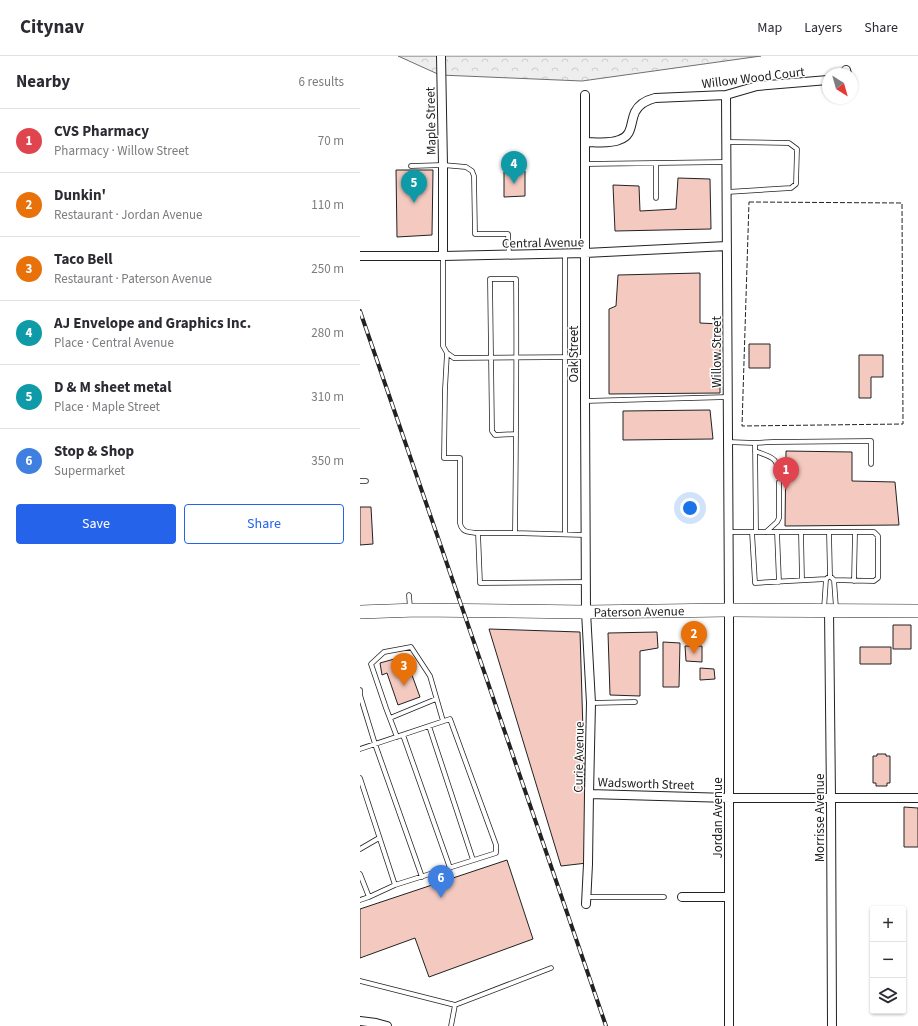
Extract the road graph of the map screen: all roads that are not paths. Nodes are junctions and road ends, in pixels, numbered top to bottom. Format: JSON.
{"nodes":[{"id":1,"x":441,"y":57,"type":"edge"},
{"id":2,"x":822,"y":81,"type":"edge"},
{"id":3,"x":585,"y":95,"type":"dead end"},
{"id":4,"x":726,"y":95,"type":"junction"},
{"id":5,"x":585,"y":142,"type":"junction"},
{"id":6,"x":726,"y":142,"type":"junction"},
{"id":7,"x":726,"y":162,"type":"junction"},
{"id":8,"x":656,"y":163,"type":"junction"},
{"id":9,"x":585,"y":164,"type":"junction"},
{"id":10,"x":443,"y":165,"type":"junction"},
{"id":11,"x":411,"y":166,"type":"dead end"},
{"id":12,"x":727,"y":192,"type":"junction"},
{"id":13,"x":656,"y":198,"type":"dead end"},
{"id":14,"x":727,"y":246,"type":"junction"},
{"id":15,"x":565,"y":253,"type":"junction"},
{"id":16,"x":585,"y":253,"type":"junction"},
{"id":17,"x":509,"y":255,"type":"junction"},
{"id":18,"x":360,"y":256,"type":"edge"},
{"id":19,"x":443,"y":256,"type":"junction"},
{"id":20,"x":447,"y":353,"type":"junction"},
{"id":21,"x":565,"y":357,"type":"junction"},
{"id":22,"x":585,"y":357,"type":"junction"},
{"id":23,"x":491,"y":358,"type":"junction"},
{"id":24,"x":517,"y":358,"type":"junction"},
{"id":25,"x":728,"y":397,"type":"junction"},
{"id":26,"x":585,"y":401,"type":"junction"},
{"id":27,"x":516,"y":434,"type":"junction"},
{"id":28,"x":728,"y":442,"type":"junction"},
{"id":29,"x":755,"y":443,"type":"junction"},
{"id":30,"x":756,"y":451,"type":"junction"},
{"id":31,"x":872,"y":464,"type":"dead end"},
{"id":32,"x":778,"y":476,"type":"dead end"},
{"id":33,"x":360,"y":480,"type":"edge"},
{"id":34,"x":366,"y":480,"type":"dead end"},
{"id":35,"x":778,"y":482,"type":"dead end"},
{"id":36,"x":729,"y":532,"type":"junction"},
{"id":37,"x":754,"y":532,"type":"junction"},
{"id":38,"x":766,"y":532,"type":"junction"},
{"id":39,"x":777,"y":532,"type":"junction"},
{"id":40,"x":801,"y":532,"type":"junction"},
{"id":41,"x":829,"y":532,"type":"junction"},
{"id":42,"x":855,"y":532,"type":"junction"},
{"id":43,"x":478,"y":533,"type":"junction"},
{"id":44,"x":515,"y":533,"type":"junction"},
{"id":45,"x":565,"y":534,"type":"junction"},
{"id":46,"x":586,"y":535,"type":"junction"},
{"id":47,"x":828,"y":578,"type":"junction"},
{"id":48,"x":802,"y":580,"type":"junction"},
{"id":49,"x":834,"y":580,"type":"junction"},
{"id":50,"x":854,"y":581,"type":"junction"},
{"id":51,"x":587,"y":582,"type":"junction"},
{"id":52,"x":778,"y":582,"type":"junction"},
{"id":53,"x":409,"y":595,"type":"dead end"},
{"id":54,"x":410,"y":610,"type":"junction"},
{"id":55,"x":729,"y":610,"type":"junction"},
{"id":56,"x":830,"y":610,"type":"junction"},
{"id":57,"x":918,"y":611,"type":"edge"},
{"id":58,"x":360,"y":612,"type":"edge"},
{"id":59,"x":586,"y":612,"type":"junction"},
{"id":60,"x":360,"y":690,"type":"edge"},
{"id":61,"x":436,"y":699,"type":"junction"},
{"id":62,"x":635,"y":702,"type":"dead end"},
{"id":63,"x":591,"y":703,"type":"junction"},
{"id":64,"x":390,"y":718,"type":"junction"},
{"id":65,"x":443,"y":721,"type":"junction"},
{"id":66,"x":429,"y":726,"type":"junction"},
{"id":67,"x":403,"y":735,"type":"junction"},
{"id":68,"x":397,"y":737,"type":"junction"},
{"id":69,"x":375,"y":744,"type":"junction"},
{"id":70,"x":360,"y":749,"type":"edge"},
{"id":71,"x":360,"y":778,"type":"edge"},
{"id":72,"x":589,"y":794,"type":"junction"},
{"id":73,"x":730,"y":798,"type":"junction"},
{"id":74,"x":831,"y":798,"type":"junction"},
{"id":75,"x":918,"y":798,"type":"edge"},
{"id":76,"x":379,"y":838,"type":"junction"},
{"id":77,"x":360,"y":849,"type":"edge"},
{"id":78,"x":473,"y":860,"type":"junction"},
{"id":79,"x":450,"y":868,"type":"junction"},
{"id":80,"x":360,"y":874,"type":"edge"},
{"id":81,"x":422,"y":877,"type":"junction"},
{"id":82,"x":395,"y":885,"type":"junction"},
{"id":83,"x":368,"y":896,"type":"junction"},
{"id":84,"x":664,"y":896,"type":"dead end"},
{"id":85,"x":682,"y":897,"type":"dead end"},
{"id":86,"x":729,"y":897,"type":"junction"},
{"id":87,"x":360,"y":900,"type":"edge"},
{"id":88,"x":586,"y":901,"type":"joint"},
{"id":89,"x":551,"y":968,"type":"dead end"},
{"id":90,"x":360,"y":981,"type":"edge"},
{"id":91,"x":455,"y":1005,"type":"junction"},
{"id":92,"x":360,"y":1022,"type":"edge"},
{"id":93,"x":387,"y":1026,"type":"edge"},
{"id":94,"x":451,"y":1026,"type":"edge"},
{"id":95,"x":729,"y":1026,"type":"edge"},
{"id":96,"x":832,"y":1026,"type":"edge"}],
"edges":[{"from":1,"to":10,"type":"street","name":"Maple Street"},
{"from":2,"to":4,"type":"street","name":"Willow Wood Court"},
{"from":3,"to":5,"type":"street","name":"Oak Street"},
{"from":4,"to":5,"type":"street","name":"Willow Wood Court"},
{"from":4,"to":6,"type":"street","name":"Willow Street"},
{"from":5,"to":9,"type":"street","name":"Oak Street"},
{"from":6,"to":7,"type":"street","name":"Willow Street"},
{"from":6,"to":12,"type":"lane"},
{"from":7,"to":8,"type":"lane"},
{"from":7,"to":12,"type":"street","name":"Willow Street"},
{"from":8,"to":9,"type":"lane"},
{"from":8,"to":13,"type":"lane"},
{"from":9,"to":16,"type":"street","name":"Oak Street"},
{"from":10,"to":11,"type":"lane"},
{"from":10,"to":17,"type":"lane"},
{"from":10,"to":19,"type":"street","name":"Maple Street"},
{"from":12,"to":14,"type":"street","name":"Willow Street"},
{"from":14,"to":16,"type":"street","name":"Central Avenue"},
{"from":14,"to":25,"type":"street","name":"Willow Street"},
{"from":15,"to":16,"type":"street","name":"Central Avenue"},
{"from":15,"to":17,"type":"street","name":"Central Avenue"},
{"from":15,"to":21,"type":"lane"},
{"from":16,"to":22,"type":"street","name":"Oak Street"},
{"from":17,"to":19,"type":"street","name":"Central Avenue"},
{"from":18,"to":19,"type":"street","name":"Central Avenue"},
{"from":19,"to":20,"type":"lane"},
{"from":20,"to":23,"type":"lane"},
{"from":20,"to":43,"type":"lane"},
{"from":21,"to":22,"type":"lane"},
{"from":21,"to":24,"type":"lane"},
{"from":21,"to":45,"type":"lane"},
{"from":22,"to":26,"type":"street","name":"Oak Street"},
{"from":23,"to":24,"type":"lane"},
{"from":23,"to":24,"type":"lane"},
{"from":23,"to":27,"type":"lane"},
{"from":24,"to":27,"type":"lane"},
{"from":25,"to":26,"type":"lane"},
{"from":25,"to":28,"type":"street","name":"Willow Street"},
{"from":26,"to":46,"type":"street","name":"Oak Street"},
{"from":27,"to":44,"type":"lane"},
{"from":28,"to":29,"type":"lane"},
{"from":28,"to":36,"type":"street","name":"Willow Street"},
{"from":29,"to":30,"type":"lane"},
{"from":29,"to":31,"type":"lane"},
{"from":30,"to":32,"type":"lane"},
{"from":30,"to":37,"type":"lane"},
{"from":33,"to":34,"type":"lane"},
{"from":35,"to":38,"type":"lane"},
{"from":36,"to":37,"type":"lane"},
{"from":36,"to":55,"type":"street","name":"Willow Street"},
{"from":37,"to":38,"type":"lane"},
{"from":37,"to":52,"type":"lane"},
{"from":38,"to":39,"type":"lane"},
{"from":39,"to":40,"type":"lane"},
{"from":39,"to":52,"type":"lane"},
{"from":40,"to":41,"type":"lane"},
{"from":40,"to":48,"type":"lane"},
{"from":41,"to":42,"type":"lane"},
{"from":41,"to":47,"type":"lane"},
{"from":42,"to":50,"type":"lane"},
{"from":42,"to":50,"type":"lane"},
{"from":43,"to":44,"type":"lane"},
{"from":43,"to":51,"type":"lane"},
{"from":44,"to":45,"type":"lane"},
{"from":45,"to":46,"type":"lane"},
{"from":46,"to":51,"type":"street","name":"Oak Street"},
{"from":47,"to":48,"type":"lane"},
{"from":47,"to":49,"type":"lane"},
{"from":47,"to":56,"type":"lane"},
{"from":48,"to":52,"type":"lane"},
{"from":49,"to":50,"type":"lane"},
{"from":49,"to":56,"type":"lane"},
{"from":51,"to":59,"type":"street","name":"Oak Street"},
{"from":53,"to":54,"type":"lane"},
{"from":54,"to":58,"type":"main road","name":"Paterson Avenue"},
{"from":54,"to":59,"type":"main road","name":"Paterson Avenue"},
{"from":55,"to":56,"type":"main road","name":"Paterson Avenue"},
{"from":55,"to":59,"type":"main road","name":"Paterson Avenue"},
{"from":55,"to":73,"type":"street","name":"Jordan Avenue"},
{"from":56,"to":57,"type":"main road","name":"Paterson Avenue"},
{"from":56,"to":74,"type":"street","name":"Morrisse Avenue"},
{"from":59,"to":63,"type":"street","name":"Curie Avenue"},
{"from":60,"to":69,"type":"lane"},
{"from":61,"to":64,"type":"lane"},
{"from":61,"to":64,"type":"lane"},
{"from":61,"to":65,"type":"lane"},
{"from":62,"to":63,"type":"lane"},
{"from":63,"to":72,"type":"street","name":"Curie Avenue"},
{"from":64,"to":68,"type":"lane"},
{"from":65,"to":66,"type":"lane"},
{"from":65,"to":78,"type":"lane"},
{"from":66,"to":67,"type":"lane"},
{"from":66,"to":78,"type":"lane"},
{"from":67,"to":68,"type":"lane"},
{"from":67,"to":79,"type":"lane"},
{"from":68,"to":69,"type":"lane"},
{"from":69,"to":70,"type":"lane"},
{"from":69,"to":81,"type":"lane"},
{"from":71,"to":76,"type":"lane"},
{"from":72,"to":73,"type":"street","name":"Wadsworth Street"},
{"from":72,"to":88,"type":"street","name":"Curie Avenue"},
{"from":73,"to":74,"type":"street","name":"Wadsworth Street"},
{"from":73,"to":86,"type":"street","name":"Jordan Avenue"},
{"from":74,"to":75,"type":"street","name":"Wadsworth Street"},
{"from":74,"to":96,"type":"street","name":"Morrisse Avenue"},
{"from":76,"to":77,"type":"lane"},
{"from":76,"to":82,"type":"lane"},
{"from":78,"to":79,"type":"lane"},
{"from":79,"to":81,"type":"lane"},
{"from":80,"to":83,"type":"lane"},
{"from":81,"to":82,"type":"lane"},
{"from":82,"to":83,"type":"lane"},
{"from":83,"to":87,"type":"lane"},
{"from":84,"to":88,"type":"lane"},
{"from":85,"to":86,"type":"street"},
{"from":86,"to":95,"type":"street","name":"Jordan Avenue"},
{"from":89,"to":91,"type":"lane"},
{"from":90,"to":91,"type":"lane"},
{"from":91,"to":94,"type":"lane"},
{"from":92,"to":93,"type":"street"}]}
